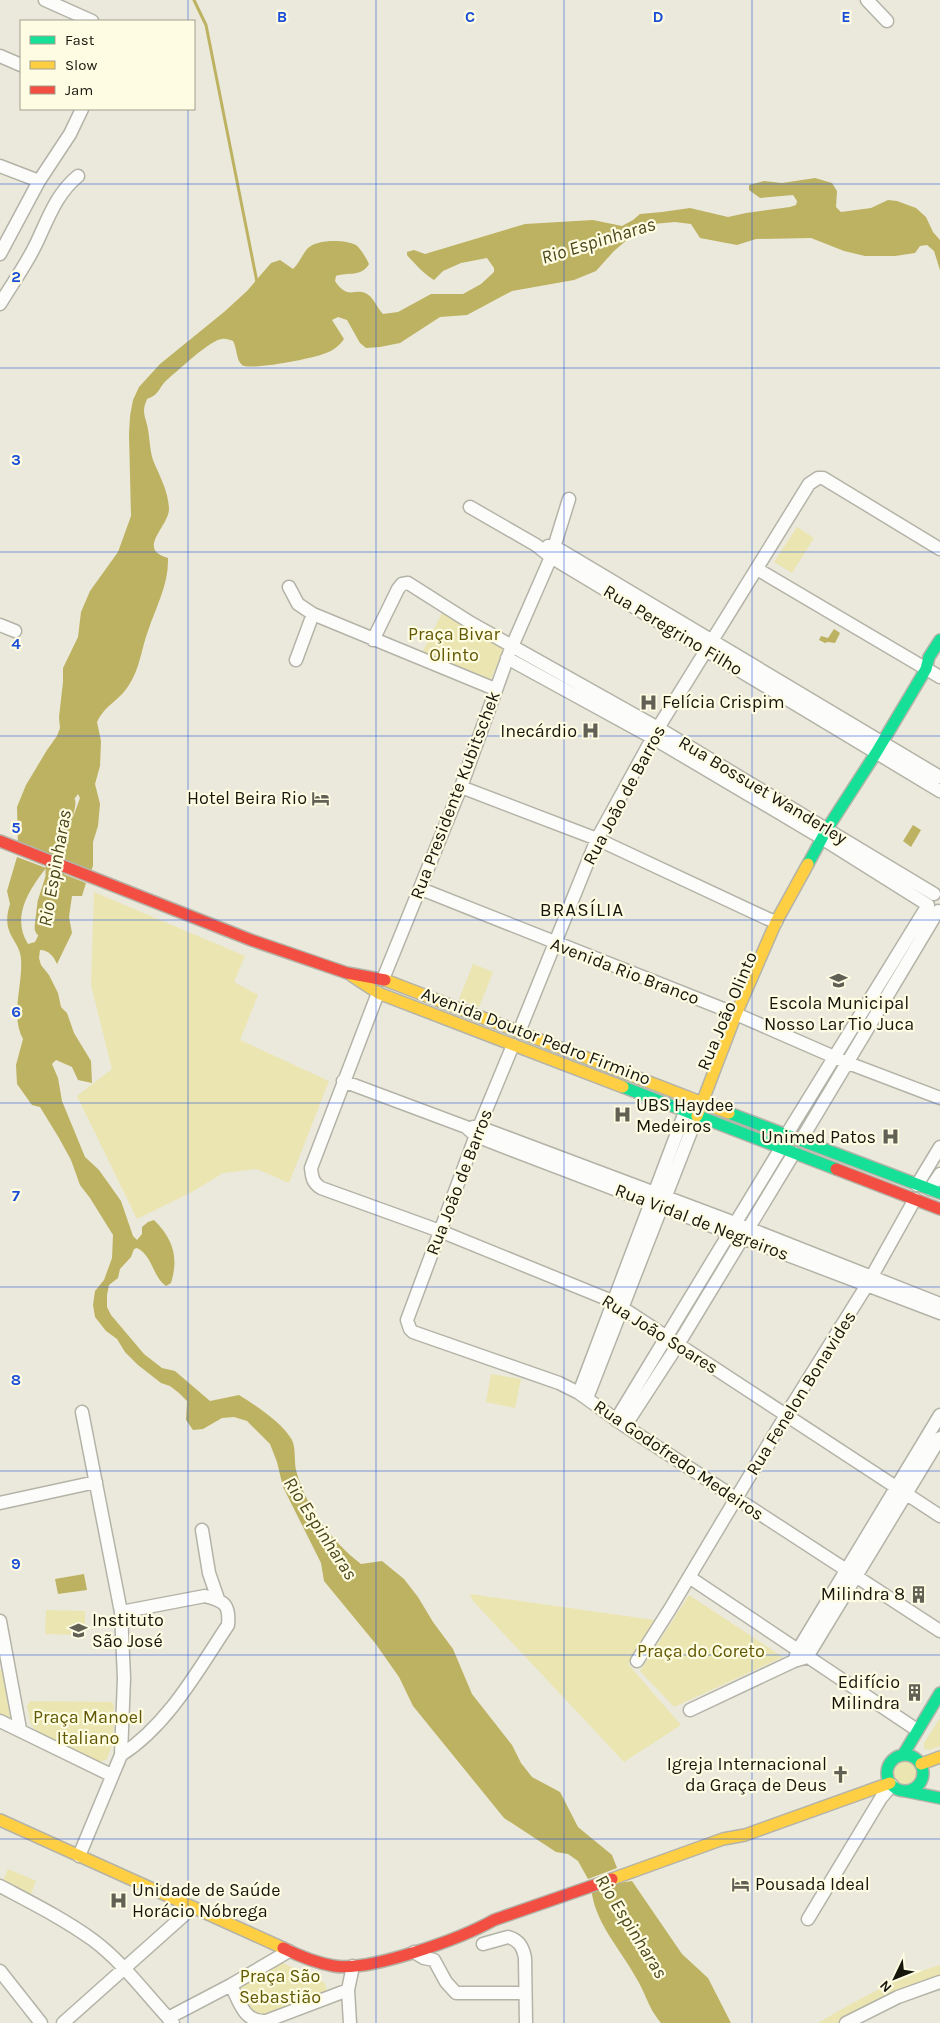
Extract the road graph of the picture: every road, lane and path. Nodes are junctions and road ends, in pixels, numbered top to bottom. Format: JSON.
{"nodes":[{"id":1,"x":45,"y":0,"type":"edge"},
{"id":2,"x":867,"y":0,"type":"edge"},
{"id":3,"x":90,"y":20,"type":"edge"},
{"id":4,"x":887,"y":21,"type":"dead end"},
{"id":5,"x":0,"y":56,"type":"edge"},
{"id":6,"x":20,"y":65,"type":"edge"},
{"id":7,"x":82,"y":110,"type":"edge"},
{"id":8,"x":0,"y":166,"type":"edge"},
{"id":9,"x":78,"y":176,"type":"dead end"},
{"id":10,"x":39,"y":181,"type":"junction"},
{"id":11,"x":0,"y":254,"type":"edge"},
{"id":12,"x":0,"y":304,"type":"edge"},
{"id":13,"x":569,"y":499,"type":"dead end"},
{"id":14,"x":470,"y":507,"type":"dead end"},
{"id":15,"x":940,"y":549,"type":"edge"},
{"id":16,"x":553,"y":552,"type":"junction"},
{"id":17,"x":758,"y":569,"type":"junction"},
{"id":18,"x":288,"y":587,"type":"dead end"},
{"id":19,"x":313,"y":614,"type":"junction"},
{"id":20,"x":0,"y":625,"type":"edge"},
{"id":21,"x":15,"y":631,"type":"dead end"},
{"id":22,"x":373,"y":640,"type":"junction"},
{"id":23,"x":940,"y":640,"type":"edge"},
{"id":24,"x":512,"y":645,"type":"junction"},
{"id":25,"x":710,"y":646,"type":"junction"},
{"id":26,"x":507,"y":658,"type":"junction"},
{"id":27,"x":296,"y":660,"type":"dead end"},
{"id":28,"x":925,"y":664,"type":"junction"},
{"id":29,"x":940,"y":677,"type":"edge"},
{"id":30,"x":495,"y":689,"type":"junction"},
{"id":31,"x":656,"y":733,"type":"junction"},
{"id":32,"x":875,"y":745,"type":"junction"},
{"id":33,"x":940,"y":777,"type":"edge"},
{"id":34,"x":461,"y":788,"type":"junction"},
{"id":35,"x":940,"y":791,"type":"edge"},
{"id":36,"x":821,"y":832,"type":"junction"},
{"id":37,"x":597,"y":839,"type":"junction"},
{"id":38,"x":0,"y":841,"type":"edge"},
{"id":39,"x":421,"y":889,"type":"junction"},
{"id":40,"x":936,"y":902,"type":"edge"},
{"id":41,"x":771,"y":920,"type":"junction"},
{"id":42,"x":554,"y":943,"type":"junction"},
{"id":43,"x":347,"y":972,"type":"junction"},
{"id":44,"x":383,"y":979,"type":"junction"},
{"id":45,"x":378,"y":993,"type":"junction"},
{"id":46,"x":732,"y":1013,"type":"junction"},
{"id":47,"x":519,"y":1032,"type":"junction"},
{"id":48,"x":513,"y":1046,"type":"junction"},
{"id":49,"x":833,"y":1056,"type":"junction"},
{"id":50,"x":848,"y":1063,"type":"junction"},
{"id":51,"x":343,"y":1081,"type":"junction"},
{"id":52,"x":940,"y":1098,"type":"edge"},
{"id":53,"x":690,"y":1099,"type":"junction"},
{"id":54,"x":702,"y":1104,"type":"junction"},
{"id":55,"x":691,"y":1114,"type":"junction"},
{"id":56,"x":478,"y":1131,"type":"junction"},
{"id":57,"x":787,"y":1134,"type":"junction"},
{"id":58,"x":801,"y":1140,"type":"junction"},
{"id":59,"x":940,"y":1147,"type":"edge"},
{"id":60,"x":782,"y":1148,"type":"junction"},
{"id":61,"x":794,"y":1153,"type":"junction"},
{"id":62,"x":940,"y":1174,"type":"edge"},
{"id":63,"x":917,"y":1185,"type":"junction"},
{"id":64,"x":935,"y":1191,"type":"edge"},
{"id":65,"x":916,"y":1199,"type":"junction"},
{"id":66,"x":658,"y":1200,"type":"junction"},
{"id":67,"x":940,"y":1209,"type":"edge"},
{"id":68,"x":732,"y":1228,"type":"junction"},
{"id":69,"x":440,"y":1232,"type":"junction"},
{"id":70,"x":745,"y":1233,"type":"junction"},
{"id":71,"x":869,"y":1282,"type":"junction"},
{"id":72,"x":617,"y":1304,"type":"junction"},
{"id":73,"x":940,"y":1304,"type":"edge"},
{"id":74,"x":940,"y":1313,"type":"edge"},
{"id":75,"x":407,"y":1320,"type":"joint"},
{"id":76,"x":674,"y":1340,"type":"junction"},
{"id":77,"x":583,"y":1396,"type":"junction"},
{"id":78,"x":82,"y":1412,"type":"dead end"},
{"id":79,"x":786,"y":1415,"type":"junction"},
{"id":80,"x":940,"y":1415,"type":"edge"},
{"id":81,"x":621,"y":1423,"type":"junction"},
{"id":82,"x":940,"y":1438,"type":"edge"},
{"id":83,"x":96,"y":1482,"type":"junction"},
{"id":84,"x":901,"y":1490,"type":"junction"},
{"id":85,"x":736,"y":1498,"type":"junction"},
{"id":86,"x":0,"y":1504,"type":"edge"},
{"id":87,"x":940,"y":1516,"type":"edge"},
{"id":88,"x":202,"y":1530,"type":"dead end"},
{"id":89,"x":851,"y":1572,"type":"junction"},
{"id":90,"x":689,"y":1577,"type":"junction"},
{"id":91,"x":218,"y":1599,"type":"junction"},
{"id":92,"x":121,"y":1612,"type":"junction"},
{"id":93,"x":0,"y":1621,"type":"edge"},
{"id":94,"x":940,"y":1631,"type":"edge"},
{"id":95,"x":799,"y":1656,"type":"junction"},
{"id":96,"x":637,"y":1661,"type":"dead end"},
{"id":97,"x":940,"y":1693,"type":"edge"},
{"id":98,"x":690,"y":1710,"type":"dead end"},
{"id":99,"x":0,"y":1721,"type":"edge"},
{"id":100,"x":20,"y":1729,"type":"junction"},
{"id":101,"x":917,"y":1730,"type":"junction"},
{"id":102,"x":121,"y":1755,"type":"junction"},
{"id":103,"x":903,"y":1755,"type":"junction"},
{"id":104,"x":940,"y":1758,"type":"edge"},
{"id":105,"x":940,"y":1765,"type":"edge"},
{"id":106,"x":923,"y":1771,"type":"junction"},
{"id":107,"x":111,"y":1775,"type":"junction"},
{"id":108,"x":890,"y":1780,"type":"junction"},
{"id":109,"x":905,"y":1791,"type":"junction"},
{"id":110,"x":940,"y":1792,"type":"edge"},
{"id":111,"x":940,"y":1798,"type":"edge"},
{"id":112,"x":0,"y":1820,"type":"edge"},
{"id":113,"x":79,"y":1856,"type":"junction"},
{"id":114,"x":0,"y":1886,"type":"edge"},
{"id":115,"x":192,"y":1908,"type":"junction"},
{"id":116,"x":808,"y":1919,"type":"dead end"},
{"id":117,"x":430,"y":1942,"type":"junction"},
{"id":118,"x":483,"y":1944,"type":"dead end"},
{"id":119,"x":289,"y":1951,"type":"junction"},
{"id":120,"x":414,"y":1952,"type":"junction"},
{"id":121,"x":370,"y":1963,"type":"junction"},
{"id":122,"x":335,"y":1966,"type":"junction"},
{"id":123,"x":353,"y":1966,"type":"junction"},
{"id":124,"x":124,"y":1969,"type":"junction"},
{"id":125,"x":0,"y":1970,"type":"edge"},
{"id":126,"x":940,"y":1982,"type":"edge"},
{"id":127,"x":231,"y":1985,"type":"junction"},
{"id":128,"x":348,"y":1990,"type":"junction"},
{"id":129,"x":525,"y":1993,"type":"junction"},
{"id":130,"x":171,"y":2020,"type":"edge"},
{"id":131,"x":41,"y":2023,"type":"edge"},
{"id":132,"x":64,"y":2023,"type":"edge"},
{"id":133,"x":350,"y":2023,"type":"edge"},
{"id":134,"x":526,"y":2023,"type":"edge"},
{"id":135,"x":846,"y":2023,"type":"edge"}],
"edges":[{"from":1,"to":3,"type":"street"},
{"from":2,"to":4,"type":"street"},
{"from":5,"to":6,"type":"street"},
{"from":7,"to":10,"type":"street"},
{"from":8,"to":10,"type":"street"},
{"from":9,"to":12,"type":"street"},
{"from":10,"to":11,"type":"street"},
{"from":13,"to":16,"type":"street","name":"Rua Presidente Kubitschek"},
{"from":14,"to":16,"type":"street","name":"Rua Peregrino Filho"},
{"from":15,"to":17,"type":"street","name":"Rua João de Barros"},
{"from":16,"to":24,"type":"street","name":"Rua Presidente Kubitschek"},
{"from":16,"to":25,"type":"street","name":"Rua Peregrino Filho"},
{"from":17,"to":25,"type":"street","name":"Rua João de Barros"},
{"from":17,"to":28,"type":"street"},
{"from":18,"to":19,"type":"street"},
{"from":19,"to":22,"type":"street"},
{"from":19,"to":27,"type":"street"},
{"from":20,"to":21,"type":"street"},
{"from":22,"to":24,"type":"street","name":"Rua Bossuet Wanderley"},
{"from":22,"to":30,"type":"street"},
{"from":23,"to":28,"type":"main road","name":"Rua João Olinto"},
{"from":24,"to":26,"type":"street","name":"Rua Presidente Kubitschek"},
{"from":24,"to":31,"type":"street","name":"Rua Bossuet Wanderley"},
{"from":25,"to":31,"type":"street","name":"Rua João de Barros"},
{"from":25,"to":32,"type":"street","name":"Rua Peregrino Filho"},
{"from":26,"to":30,"type":"street","name":"Rua Presidente Kubitschek"},
{"from":26,"to":31,"type":"street","name":"Rua Bossuet Wanderley"},
{"from":28,"to":29,"type":"street"},
{"from":28,"to":32,"type":"main road","name":"Rua João Olinto"},
{"from":30,"to":34,"type":"street","name":"Rua Presidente Kubitschek"},
{"from":31,"to":36,"type":"street","name":"Rua Bossuet Wanderley"},
{"from":31,"to":37,"type":"street","name":"Rua João de Barros"},
{"from":32,"to":33,"type":"street","name":"Rua Peregrino Filho"},
{"from":32,"to":35,"type":"street","name":"Rua Peregrino Filho"},
{"from":32,"to":36,"type":"main road","name":"Rua João Olinto"},
{"from":34,"to":37,"type":"street"},
{"from":34,"to":39,"type":"street","name":"Rua Presidente Kubitschek"},
{"from":36,"to":40,"type":"street","name":"Rua Bossuet Wanderley"},
{"from":36,"to":41,"type":"main road","name":"Rua João Olinto"},
{"from":37,"to":41,"type":"street"},
{"from":37,"to":42,"type":"street","name":"Rua João de Barros"},
{"from":38,"to":43,"type":"main road","name":"Avenida Doutor Pedro Firmino"},
{"from":39,"to":42,"type":"street","name":"Avenida Rio Branco"},
{"from":39,"to":44,"type":"street","name":"Rua Presidente Kubitschek"},
{"from":40,"to":49,"type":"street"},
{"from":40,"to":50,"type":"street"},
{"from":41,"to":46,"type":"main road","name":"Rua João Olinto"},
{"from":42,"to":46,"type":"street","name":"Avenida Rio Branco"},
{"from":42,"to":47,"type":"street","name":"Rua João de Barros"},
{"from":43,"to":44,"type":"main road","name":"Avenida Doutor Pedro Firmino"},
{"from":43,"to":45,"type":"main road","name":"Avenida Doutor Pedro Firmino"},
{"from":44,"to":47,"type":"main road","name":"Avenida Doutor Pedro Firmino"},
{"from":45,"to":48,"type":"main road","name":"Avenida Doutor Pedro Firmino"},
{"from":45,"to":51,"type":"street"},
{"from":46,"to":49,"type":"street","name":"Avenida Rio Branco"},
{"from":46,"to":53,"type":"main road","name":"Rua João Olinto"},
{"from":46,"to":54,"type":"main road","name":"Rua João Olinto"},
{"from":47,"to":53,"type":"main road","name":"Avenida Doutor Pedro Firmino"},
{"from":48,"to":55,"type":"main road","name":"Avenida Doutor Pedro Firmino"},
{"from":48,"to":56,"type":"street","name":"Rua João de Barros"},
{"from":49,"to":50,"type":"street","name":"Avenida Rio Branco"},
{"from":49,"to":57,"type":"street"},
{"from":50,"to":52,"type":"street","name":"Avenida Rio Branco"},
{"from":50,"to":58,"type":"street"},
{"from":51,"to":56,"type":"street","name":"Rua Vidal de Negreiros"},
{"from":51,"to":69,"type":"street","name":"Rua João Soares"},
{"from":53,"to":54,"type":"main road","name":"Avenida Doutor Pedro Firmino"},
{"from":53,"to":55,"type":"main road","name":"Rua João Olinto"},
{"from":54,"to":55,"type":"main road","name":"Rua João Olinto"},
{"from":54,"to":57,"type":"main road","name":"Avenida Doutor Pedro Firmino"},
{"from":55,"to":60,"type":"main road","name":"Avenida Doutor Pedro Firmino"},
{"from":55,"to":66,"type":"street","name":"Rua João Olinto"},
{"from":56,"to":66,"type":"street","name":"Rua Vidal de Negreiros"},
{"from":56,"to":69,"type":"street","name":"Rua João de Barros"},
{"from":57,"to":58,"type":"main road","name":"Avenida Doutor Pedro Firmino"},
{"from":58,"to":63,"type":"main road","name":"Avenida Doutor Pedro Firmino"},
{"from":59,"to":63,"type":"street"},
{"from":60,"to":61,"type":"main road","name":"Avenida Doutor Pedro Firmino"},
{"from":60,"to":68,"type":"street"},
{"from":61,"to":65,"type":"main road","name":"Avenida Doutor Pedro Firmino"},
{"from":61,"to":70,"type":"street"},
{"from":62,"to":64,"type":"street"},
{"from":63,"to":64,"type":"main road","name":"Avenida Doutor Pedro Firmino"},
{"from":65,"to":67,"type":"main road","name":"Avenida Doutor Pedro Firmino"},
{"from":65,"to":71,"type":"street","name":"Rua Fenelon Bonavides"},
{"from":66,"to":68,"type":"street","name":"Rua Vidal de Negreiros"},
{"from":66,"to":72,"type":"street","name":"Rua João Olinto"},
{"from":68,"to":70,"type":"street","name":"Rua Vidal de Negreiros"},
{"from":68,"to":76,"type":"street"},
{"from":69,"to":72,"type":"street","name":"Rua João Soares"},
{"from":69,"to":75,"type":"street","name":"Rua João de Barros"},
{"from":70,"to":71,"type":"street","name":"Rua Vidal de Negreiros"},
{"from":70,"to":76,"type":"street"},
{"from":71,"to":73,"type":"street","name":"Rua Vidal de Negreiros"},
{"from":71,"to":74,"type":"street","name":"Rua Vidal de Negreiros"},
{"from":71,"to":79,"type":"street","name":"Rua Fenelon Bonavides"},
{"from":72,"to":76,"type":"street","name":"Rua João Soares"},
{"from":72,"to":77,"type":"street","name":"Rua João Olinto"},
{"from":75,"to":77,"type":"street","name":"Rua Godofredo Medeiros"},
{"from":76,"to":79,"type":"street","name":"Rua João Soares"},
{"from":76,"to":81,"type":"street"},
{"from":77,"to":81,"type":"street","name":"Rua Godofredo Medeiros"},
{"from":78,"to":83,"type":"street"},
{"from":79,"to":84,"type":"street","name":"Rua João Soares"},
{"from":79,"to":85,"type":"street","name":"Rua Fenelon Bonavides"},
{"from":80,"to":84,"type":"street"},
{"from":81,"to":85,"type":"street","name":"Rua Godofredo Medeiros"},
{"from":82,"to":84,"type":"street"},
{"from":83,"to":86,"type":"street"},
{"from":83,"to":92,"type":"street"},
{"from":84,"to":87,"type":"street","name":"Rua João Soares"},
{"from":84,"to":89,"type":"street"},
{"from":85,"to":89,"type":"street","name":"Rua Godofredo Medeiros"},
{"from":85,"to":90,"type":"street","name":"Rua Fenelon Bonavides"},
{"from":88,"to":91,"type":"street"},
{"from":89,"to":94,"type":"street","name":"Rua Godofredo Medeiros"},
{"from":89,"to":95,"type":"street"},
{"from":90,"to":95,"type":"street"},
{"from":90,"to":96,"type":"street","name":"Rua Fenelon Bonavides"},
{"from":91,"to":92,"type":"street"},
{"from":91,"to":102,"type":"street"},
{"from":92,"to":102,"type":"street"},
{"from":93,"to":100,"type":"street"},
{"from":95,"to":98,"type":"street"},
{"from":95,"to":101,"type":"street"},
{"from":97,"to":101,"type":"main road"},
{"from":99,"to":100,"type":"street"},
{"from":100,"to":107,"type":"street"},
{"from":101,"to":103,"type":"main road"},
{"from":102,"to":107,"type":"street"},
{"from":103,"to":106,"type":"main road"},
{"from":103,"to":108,"type":"main road"},
{"from":104,"to":106,"type":"main road"},
{"from":105,"to":106,"type":"main road"},
{"from":106,"to":109,"type":"main road"},
{"from":106,"to":110,"type":"main road"},
{"from":107,"to":113,"type":"street"},
{"from":108,"to":109,"type":"main road"},
{"from":108,"to":116,"type":"street"},
{"from":108,"to":117,"type":"main road"},
{"from":109,"to":111,"type":"main road"},
{"from":112,"to":113,"type":"main road"},
{"from":113,"to":115,"type":"main road"},
{"from":114,"to":124,"type":"street"},
{"from":115,"to":119,"type":"main road"},
{"from":115,"to":124,"type":"street"},
{"from":117,"to":120,"type":"main road"},
{"from":117,"to":121,"type":"main road"},
{"from":118,"to":129,"type":"street"},
{"from":119,"to":122,"type":"main road"},
{"from":119,"to":127,"type":"street"},
{"from":120,"to":121,"type":"main road"},
{"from":120,"to":129,"type":"street"},
{"from":121,"to":123,"type":"main road"},
{"from":122,"to":123,"type":"main road"},
{"from":122,"to":128,"type":"street"},
{"from":123,"to":128,"type":"street"},
{"from":124,"to":130,"type":"street"},
{"from":124,"to":132,"type":"street"},
{"from":125,"to":131,"type":"street"},
{"from":126,"to":135,"type":"street"},
{"from":127,"to":128,"type":"street"},
{"from":127,"to":130,"type":"street"},
{"from":128,"to":133,"type":"street"},
{"from":129,"to":134,"type":"street"}]}
